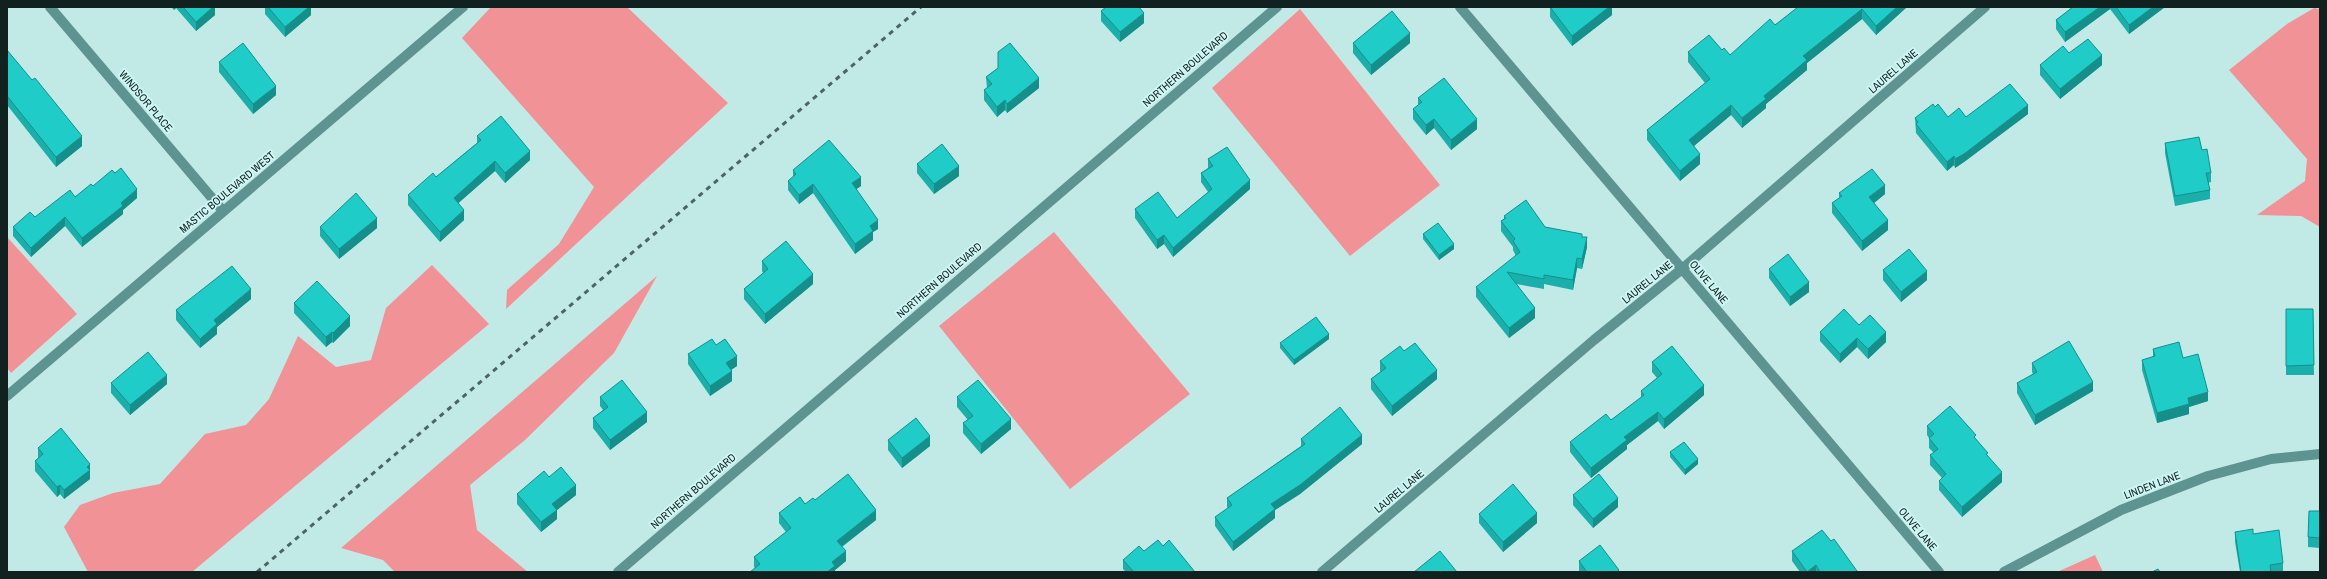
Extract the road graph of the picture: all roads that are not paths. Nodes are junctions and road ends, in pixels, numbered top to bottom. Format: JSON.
{"nodes":[{"id":1,"x":50,"y":7,"type":"edge"},
{"id":2,"x":463,"y":7,"type":"edge"},
{"id":3,"x":1277,"y":7,"type":"edge"},
{"id":4,"x":1460,"y":7,"type":"edge"},
{"id":5,"x":1985,"y":7,"type":"edge"},
{"id":6,"x":223,"y":211,"type":"junction"},
{"id":7,"x":1682,"y":269,"type":"junction"},
{"id":8,"x":7,"y":396,"type":"edge"},
{"id":9,"x":2320,"y":454,"type":"edge"},
{"id":10,"x":618,"y":572,"type":"edge"},
{"id":11,"x":1322,"y":572,"type":"edge"},
{"id":12,"x":1939,"y":572,"type":"edge"},
{"id":13,"x":2004,"y":572,"type":"edge"}],
"edges":[{"from":1,"to":6,"type":"street","name":"WINDSOR PLACE"},
{"from":2,"to":6,"type":"street","name":"MASTIC BOULEVARD WEST"},
{"from":3,"to":10,"type":"street","name":"NORTHERN BOULEVARD"},
{"from":4,"to":7,"type":"street","name":"OLIVE LANE"},
{"from":5,"to":7,"type":"street","name":"LAUREL LANE"},
{"from":6,"to":8,"type":"street","name":"MASTIC BOULEVARD WEST"},
{"from":7,"to":11,"type":"street","name":"LAUREL LANE"},
{"from":7,"to":12,"type":"street","name":"OLIVE LANE"},
{"from":9,"to":13,"type":"street","name":"LINDEN LANE"}]}
